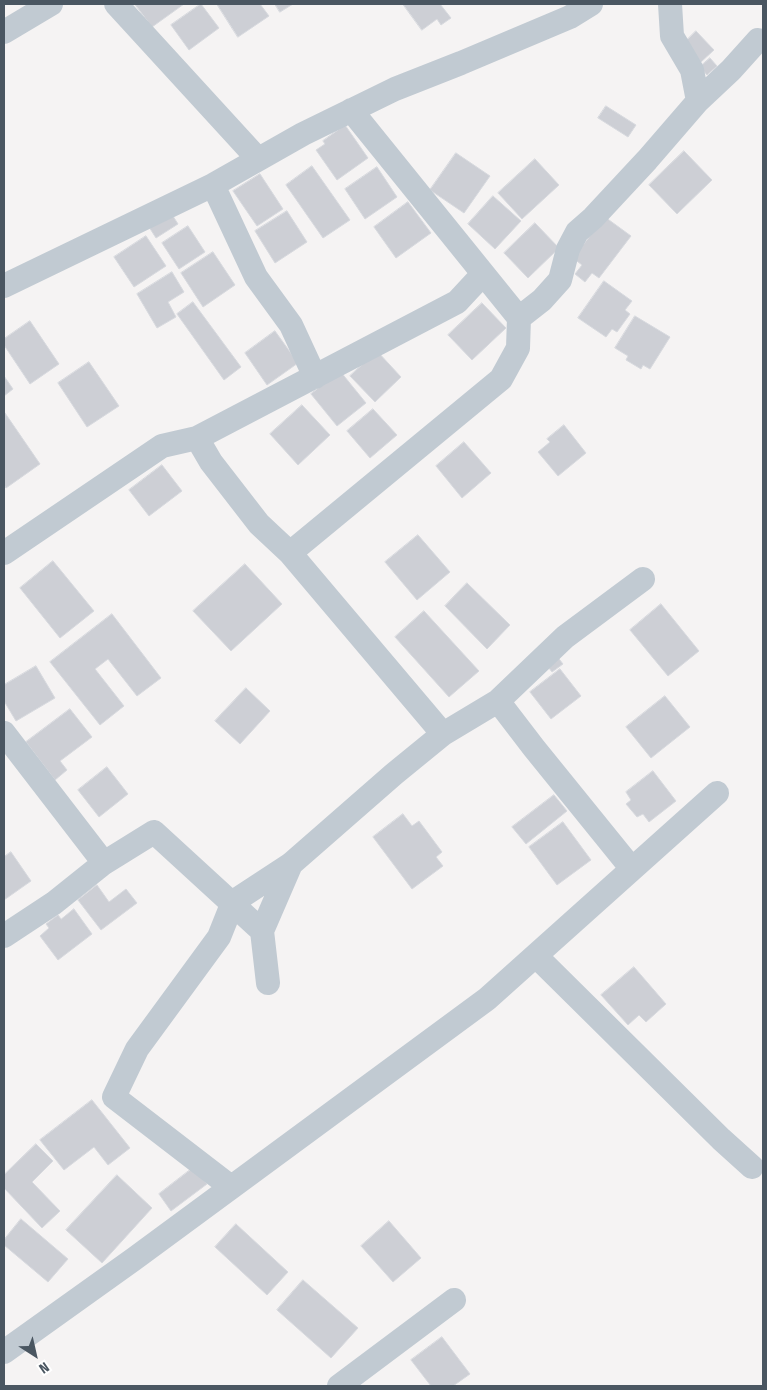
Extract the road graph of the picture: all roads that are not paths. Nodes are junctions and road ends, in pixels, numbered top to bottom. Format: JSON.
{"nodes":[{"id":1,"x":51,"y":4,"type":"edge"},
{"id":2,"x":116,"y":4,"type":"edge"},
{"id":3,"x":591,"y":4,"type":"edge"},
{"id":4,"x":670,"y":4,"type":"edge"},
{"id":5,"x":4,"y":32,"type":"edge"},
{"id":6,"x":758,"y":40,"type":"dead end"},
{"id":7,"x":698,"y":102,"type":"junction"},
{"id":8,"x":351,"y":110,"type":"junction"},
{"id":9,"x":258,"y":159,"type":"junction"},
{"id":10,"x":213,"y":185,"type":"junction"},
{"id":11,"x":483,"y":274,"type":"junction"},
{"id":12,"x":4,"y":286,"type":"edge"},
{"id":13,"x":519,"y":318,"type":"junction"},
{"id":14,"x":315,"y":377,"type":"junction"},
{"id":15,"x":196,"y":438,"type":"junction"},
{"id":16,"x":4,"y":553,"type":"edge"},
{"id":17,"x":290,"y":553,"type":"junction"},
{"id":18,"x":643,"y":579,"type":"dead end"},
{"id":19,"x":498,"y":701,"type":"junction"},
{"id":20,"x":4,"y":733,"type":"edge"},
{"id":21,"x":443,"y":734,"type":"junction"},
{"id":22,"x":717,"y":793,"type":"dead end"},
{"id":23,"x":104,"y":863,"type":"junction"},
{"id":24,"x":292,"y":864,"type":"junction"},
{"id":25,"x":632,"y":869,"type":"junction"},
{"id":26,"x":233,"y":902,"type":"junction"},
{"id":27,"x":262,"y":930,"type":"junction"},
{"id":28,"x":4,"y":936,"type":"edge"},
{"id":29,"x":536,"y":956,"type":"junction"},
{"id":30,"x":268,"y":983,"type":"dead end"},
{"id":31,"x":752,"y":1167,"type":"dead end"},
{"id":32,"x":231,"y":1187,"type":"junction"},
{"id":33,"x":454,"y":1300,"type":"dead end"},
{"id":34,"x":4,"y":1352,"type":"edge"},
{"id":35,"x":339,"y":1386,"type":"edge"}],
"edges":[{"from":1,"to":5,"type":"street"},
{"from":2,"to":9,"type":"street"},
{"from":3,"to":8,"type":"street"},
{"from":4,"to":7,"type":"street"},
{"from":6,"to":7,"type":"street"},
{"from":7,"to":13,"type":"street"},
{"from":8,"to":9,"type":"street"},
{"from":8,"to":11,"type":"street"},
{"from":9,"to":10,"type":"street"},
{"from":10,"to":12,"type":"street"},
{"from":10,"to":14,"type":"street"},
{"from":11,"to":13,"type":"street"},
{"from":11,"to":14,"type":"street"},
{"from":13,"to":17,"type":"street"},
{"from":14,"to":15,"type":"street"},
{"from":15,"to":16,"type":"street"},
{"from":15,"to":17,"type":"street"},
{"from":17,"to":21,"type":"street"},
{"from":18,"to":19,"type":"street"},
{"from":19,"to":21,"type":"street"},
{"from":19,"to":25,"type":"street"},
{"from":20,"to":23,"type":"street"},
{"from":21,"to":24,"type":"street"},
{"from":22,"to":25,"type":"street"},
{"from":23,"to":26,"type":"street"},
{"from":23,"to":28,"type":"street"},
{"from":24,"to":26,"type":"street"},
{"from":24,"to":27,"type":"street"},
{"from":25,"to":29,"type":"street"},
{"from":26,"to":27,"type":"street"},
{"from":26,"to":32,"type":"street"},
{"from":27,"to":30,"type":"street"},
{"from":29,"to":31,"type":"street"},
{"from":29,"to":32,"type":"street"},
{"from":32,"to":34,"type":"street"},
{"from":33,"to":35,"type":"street"}]}
